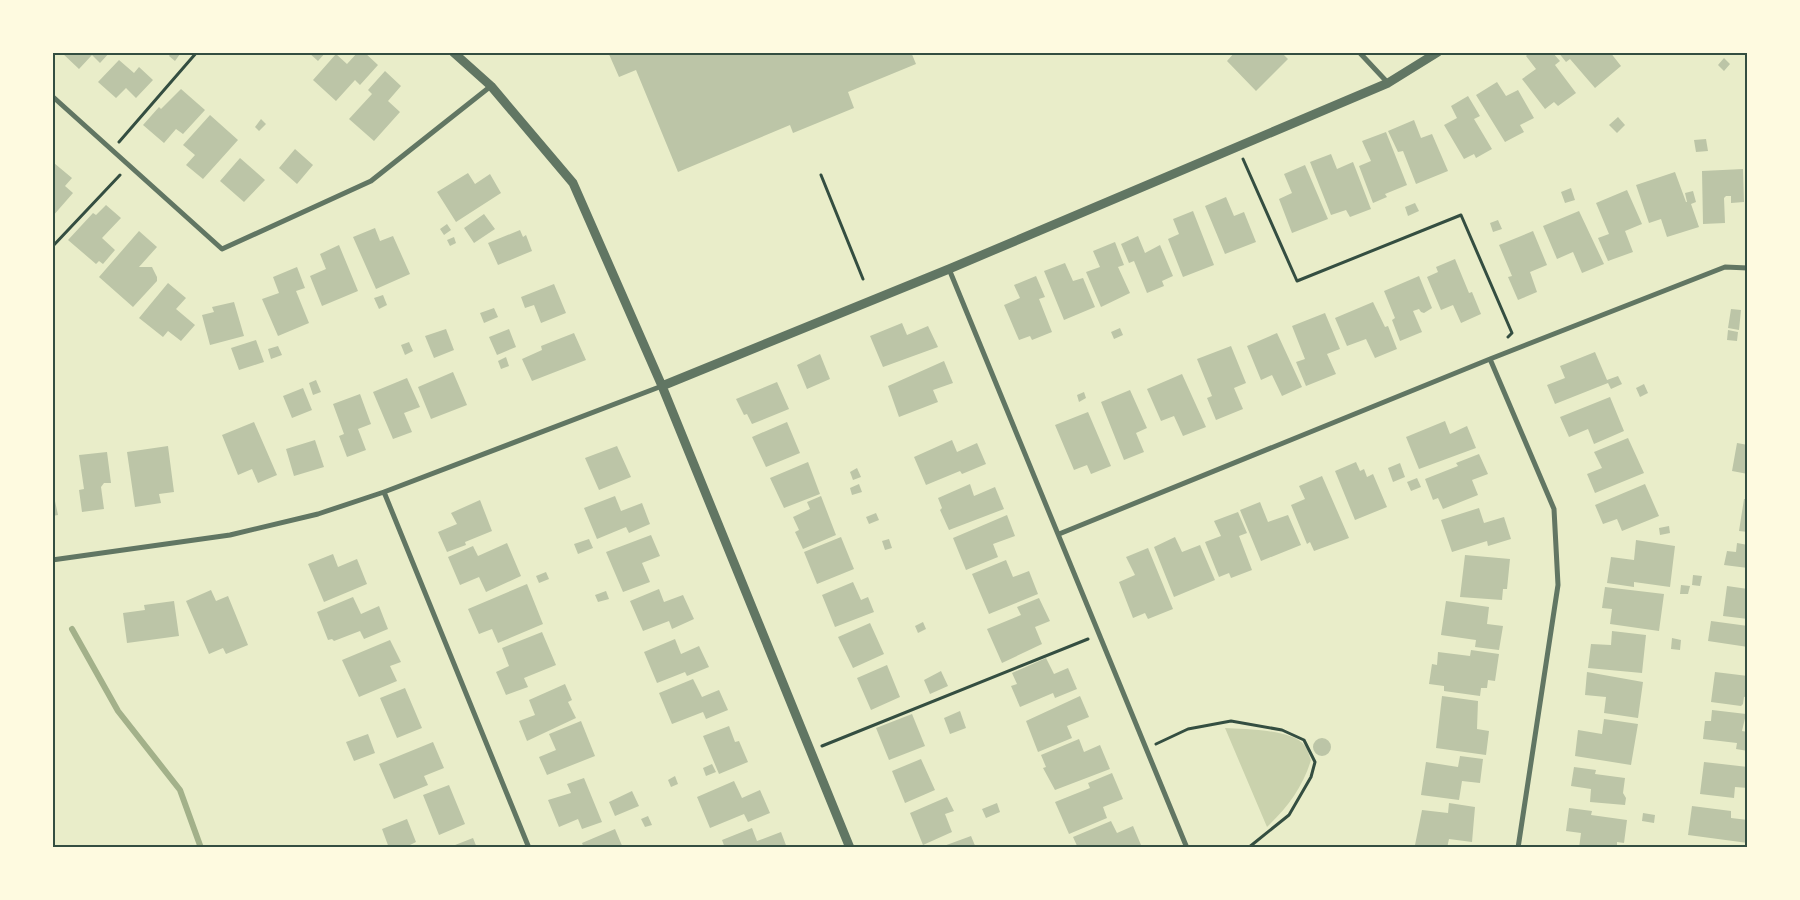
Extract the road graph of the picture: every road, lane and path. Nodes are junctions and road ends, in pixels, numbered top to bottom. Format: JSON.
{"nodes":[{"id":1,"x":197,"y":52,"type":"edge"},
{"id":2,"x":454,"y":52,"type":"edge"},
{"id":3,"x":1359,"y":52,"type":"edge"},
{"id":4,"x":1438,"y":52,"type":"edge"},
{"id":5,"x":1388,"y":83,"type":"junction"},
{"id":6,"x":490,"y":86,"type":"junction"},
{"id":7,"x":52,"y":96,"type":"edge"},
{"id":8,"x":1237,"y":146,"type":"junction"},
{"id":9,"x":112,"y":150,"type":"junction"},
{"id":10,"x":129,"y":165,"type":"junction"},
{"id":11,"x":821,"y":175,"type":"dead end"},
{"id":12,"x":52,"y":247,"type":"edge"},
{"id":13,"x":1748,"y":268,"type":"edge"},
{"id":14,"x":949,"y":269,"type":"junction"},
{"id":15,"x":863,"y":279,"type":"dead end"},
{"id":16,"x":1490,"y":359,"type":"junction"},
{"id":17,"x":662,"y":386,"type":"junction"},
{"id":18,"x":384,"y":492,"type":"junction"},
{"id":19,"x":1059,"y":534,"type":"junction"},
{"id":20,"x":52,"y":560,"type":"edge"},
{"id":21,"x":1100,"y":634,"type":"junction"},
{"id":22,"x":1146,"y":748,"type":"junction"},
{"id":23,"x":811,"y":751,"type":"junction"},
{"id":24,"x":530,"y":848,"type":"edge"},
{"id":25,"x":850,"y":848,"type":"edge"},
{"id":26,"x":1187,"y":848,"type":"edge"},
{"id":27,"x":1248,"y":848,"type":"edge"},
{"id":28,"x":1518,"y":848,"type":"edge"}],
"edges":[{"from":1,"to":9,"type":"path"},
{"from":2,"to":6,"type":"street"},
{"from":3,"to":5,"type":"street"},
{"from":4,"to":5,"type":"street"},
{"from":5,"to":8,"type":"street"},
{"from":6,"to":10,"type":"street"},
{"from":6,"to":17,"type":"street"},
{"from":7,"to":9,"type":"street"},
{"from":8,"to":14,"type":"street"},
{"from":8,"to":16,"type":"path"},
{"from":9,"to":10,"type":"street"},
{"from":10,"to":12,"type":"path"},
{"from":11,"to":15,"type":"path"},
{"from":13,"to":16,"type":"street"},
{"from":14,"to":17,"type":"street"},
{"from":14,"to":19,"type":"street"},
{"from":16,"to":19,"type":"street"},
{"from":16,"to":28,"type":"street"},
{"from":17,"to":18,"type":"street"},
{"from":17,"to":23,"type":"street"},
{"from":18,"to":20,"type":"street"},
{"from":18,"to":24,"type":"street"},
{"from":19,"to":21,"type":"street"},
{"from":21,"to":22,"type":"street"},
{"from":21,"to":23,"type":"path"},
{"from":22,"to":26,"type":"street"},
{"from":22,"to":27,"type":"path"},
{"from":23,"to":25,"type":"street"}]}
